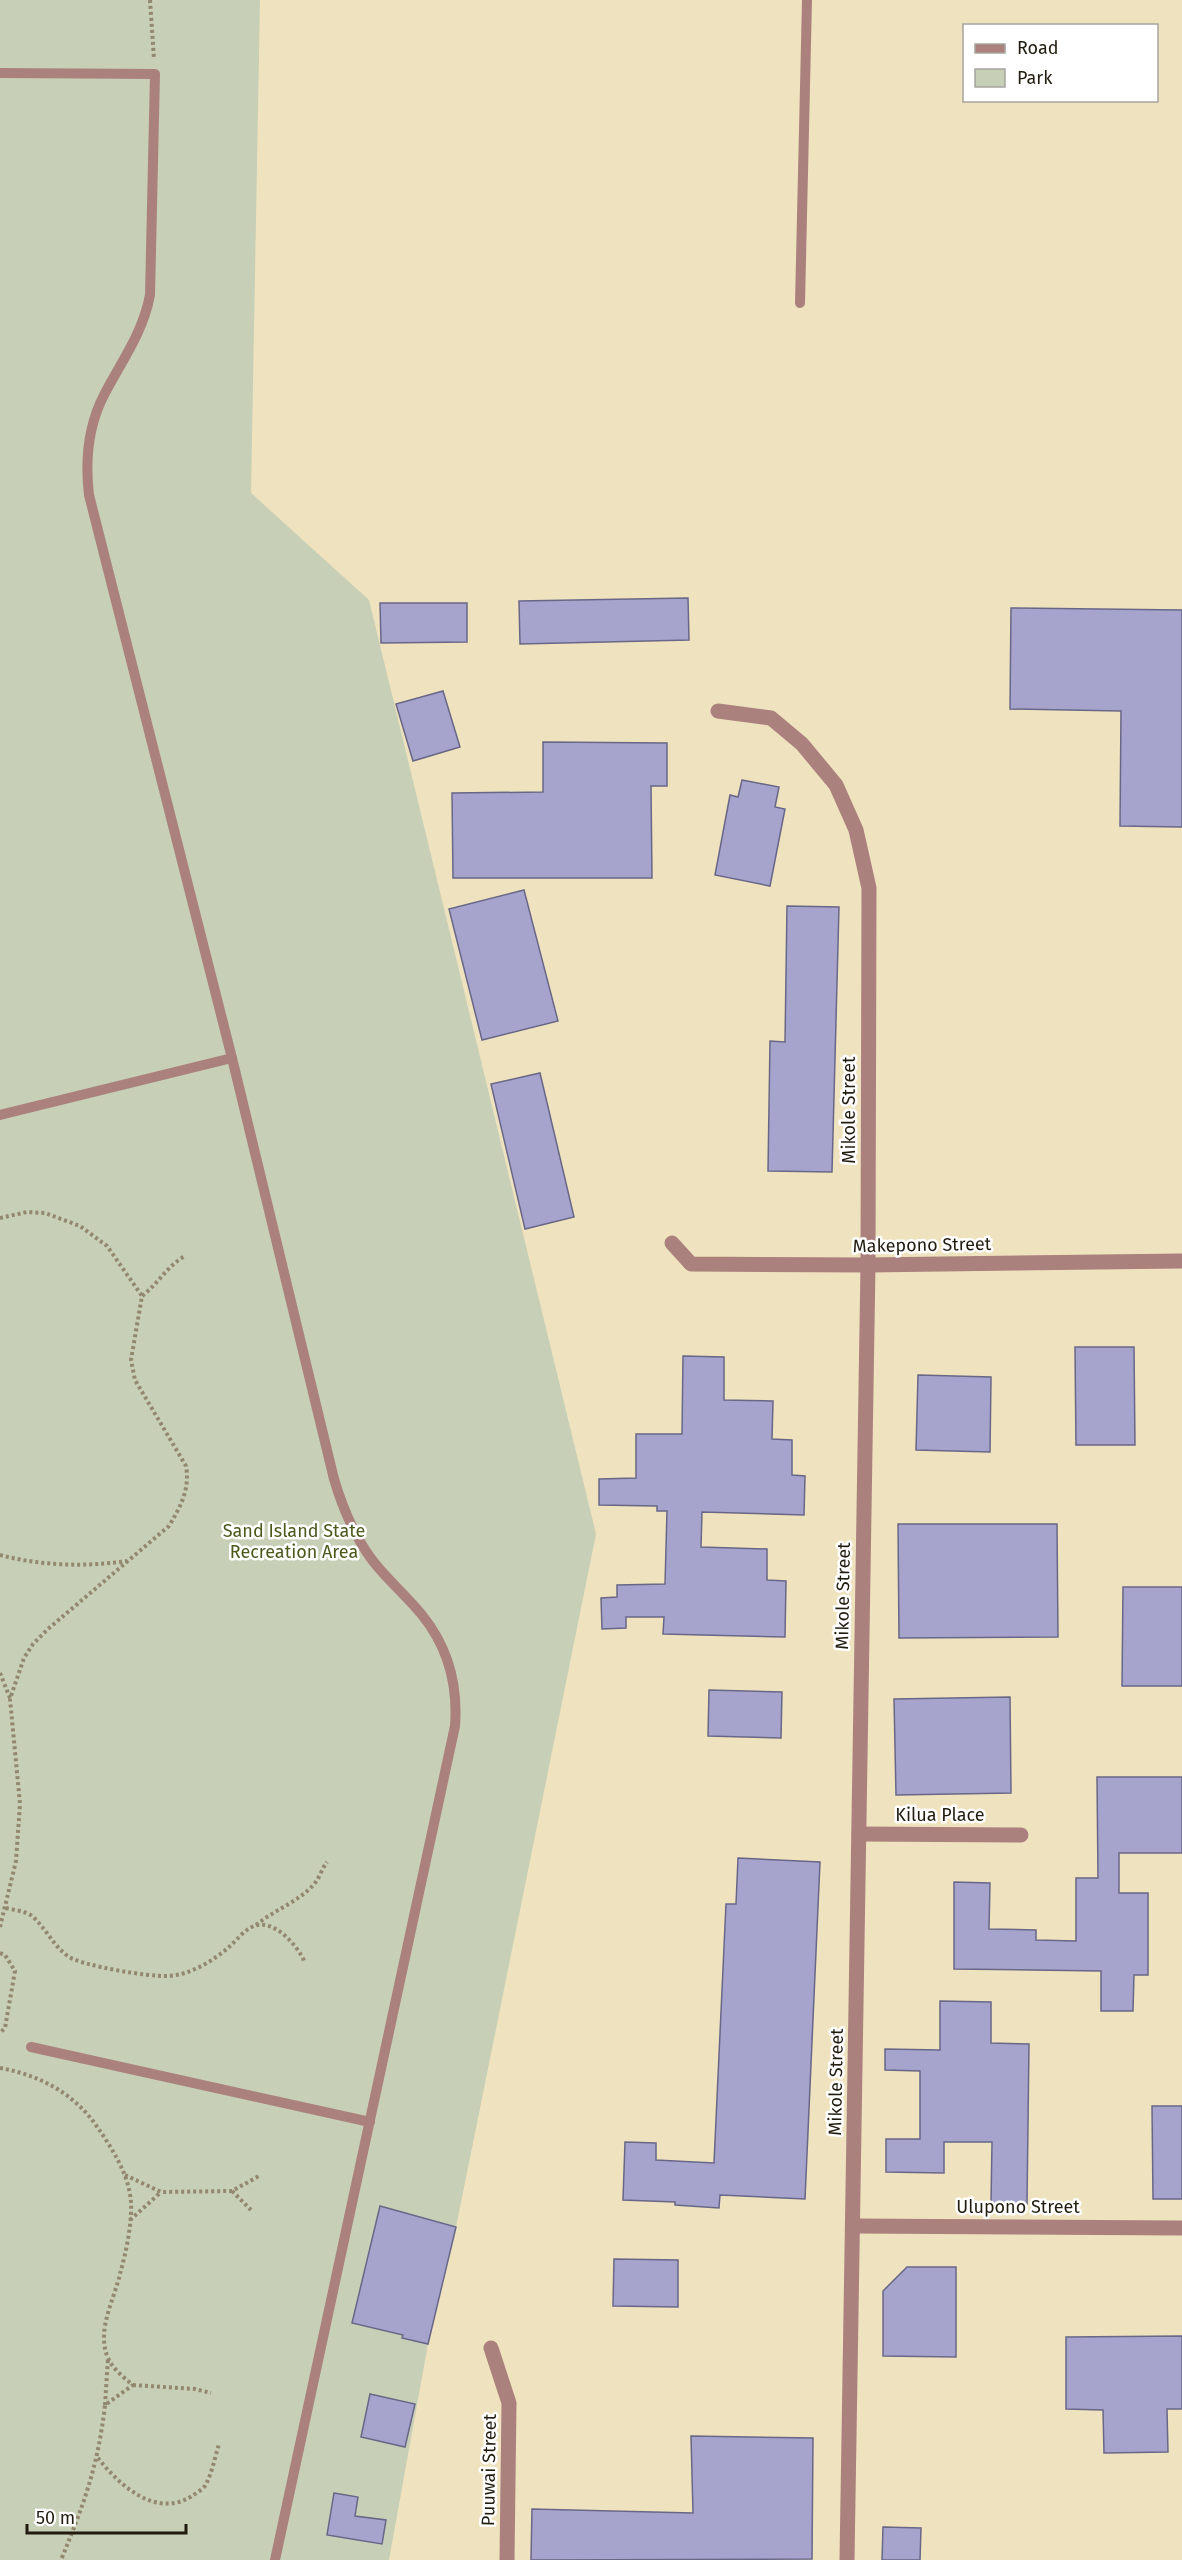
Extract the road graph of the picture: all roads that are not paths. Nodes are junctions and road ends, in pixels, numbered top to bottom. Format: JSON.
{"nodes":[{"id":1,"x":807,"y":0,"type":"edge"},
{"id":2,"x":0,"y":73,"type":"edge"},
{"id":3,"x":800,"y":303,"type":"dead end"},
{"id":4,"x":718,"y":711,"type":"dead end"},
{"id":5,"x":232,"y":1058,"type":"junction"},
{"id":6,"x":0,"y":1115,"type":"edge"},
{"id":7,"x":672,"y":1244,"type":"dead end"},
{"id":8,"x":1182,"y":1261,"type":"edge"},
{"id":9,"x":868,"y":1265,"type":"junction"},
{"id":10,"x":859,"y":1834,"type":"junction"},
{"id":11,"x":1021,"y":1835,"type":"dead end"},
{"id":12,"x":31,"y":2048,"type":"dead end"},
{"id":13,"x":370,"y":2122,"type":"junction"},
{"id":14,"x":854,"y":2226,"type":"junction"},
{"id":15,"x":1182,"y":2228,"type":"edge"},
{"id":16,"x":491,"y":2348,"type":"dead end"},
{"id":17,"x":274,"y":2560,"type":"edge"},
{"id":18,"x":507,"y":2560,"type":"edge"},
{"id":19,"x":847,"y":2560,"type":"edge"}],
"edges":[{"from":1,"to":3,"type":"lane"},
{"from":2,"to":5,"type":"lane"},
{"from":4,"to":9,"type":"street","name":"Mikole Street"},
{"from":5,"to":6,"type":"lane"},
{"from":5,"to":13,"type":"lane"},
{"from":7,"to":9,"type":"street","name":"Makepono Street"},
{"from":8,"to":9,"type":"street","name":"Makepono Street"},
{"from":9,"to":10,"type":"street","name":"Mikole Street"},
{"from":10,"to":11,"type":"street","name":"Kilua Place"},
{"from":10,"to":14,"type":"street","name":"Mikole Street"},
{"from":12,"to":13,"type":"lane"},
{"from":13,"to":17,"type":"lane"},
{"from":14,"to":15,"type":"street","name":"Ulupono Street"},
{"from":14,"to":19,"type":"street","name":"Mikole Street"},
{"from":16,"to":18,"type":"street","name":"Puuwai Street"}]}
